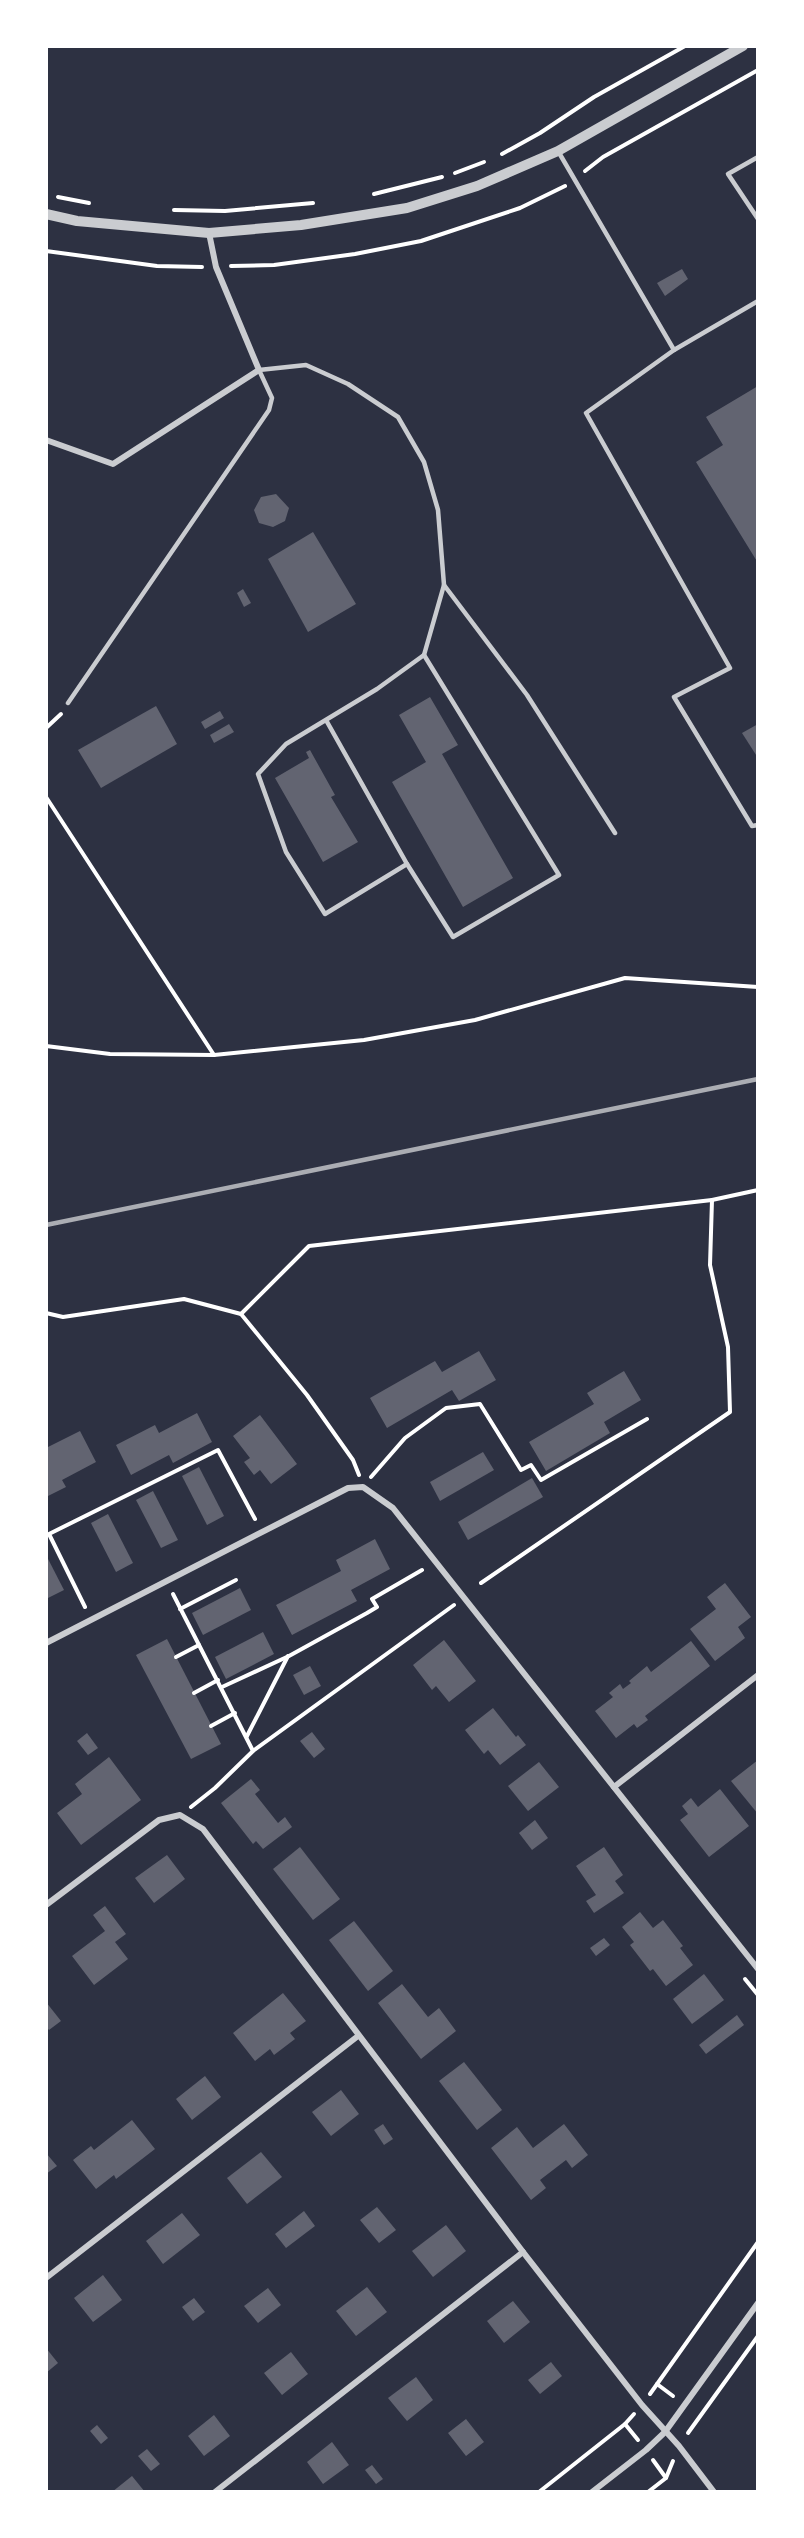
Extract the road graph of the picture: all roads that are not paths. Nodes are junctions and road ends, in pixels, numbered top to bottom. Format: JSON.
{"nodes":[{"id":1,"x":742,"y":46,"type":"edge"},
{"id":2,"x":558,"y":151,"type":"junction"},
{"id":3,"x":758,"y":157,"type":"edge"},
{"id":4,"x":46,"y":214,"type":"edge"},
{"id":5,"x":758,"y":219,"type":"edge"},
{"id":6,"x":210,"y":233,"type":"junction"},
{"id":7,"x":758,"y":301,"type":"edge"},
{"id":8,"x":674,"y":350,"type":"junction"},
{"id":9,"x":259,"y":370,"type":"junction"},
{"id":10,"x":46,"y":440,"type":"edge"},
{"id":11,"x":444,"y":585,"type":"junction"},
{"id":12,"x":424,"y":655,"type":"junction"},
{"id":13,"x":68,"y":704,"type":"road end"},
{"id":14,"x":326,"y":720,"type":"junction"},
{"id":15,"x":758,"y":825,"type":"edge"},
{"id":16,"x":615,"y":833,"type":"dead end"},
{"id":17,"x":407,"y":864,"type":"junction"},
{"id":18,"x":46,"y":1643,"type":"edge"},
{"id":19,"x":758,"y":1675,"type":"edge"},
{"id":20,"x":614,"y":1788,"type":"junction"},
{"id":21,"x":46,"y":1905,"type":"edge"},
{"id":22,"x":758,"y":1969,"type":"edge"},
{"id":23,"x":358,"y":2036,"type":"junction"},
{"id":24,"x":523,"y":2252,"type":"junction"},
{"id":25,"x":46,"y":2278,"type":"edge"},
{"id":26,"x":758,"y":2303,"type":"edge"},
{"id":27,"x":665,"y":2432,"type":"junction"},
{"id":28,"x":214,"y":2492,"type":"edge"},
{"id":29,"x":592,"y":2492,"type":"edge"},
{"id":30,"x":714,"y":2492,"type":"edge"}],
"edges":[{"from":1,"to":2,"type":"street"},
{"from":2,"to":6,"type":"street"},
{"from":2,"to":8,"type":"lane"},
{"from":3,"to":5,"type":"lane"},
{"from":4,"to":6,"type":"street"},
{"from":6,"to":9,"type":"street"},
{"from":7,"to":8,"type":"lane"},
{"from":8,"to":15,"type":"lane"},
{"from":9,"to":10,"type":"street"},
{"from":9,"to":11,"type":"lane"},
{"from":9,"to":13,"type":"lane"},
{"from":11,"to":12,"type":"lane"},
{"from":11,"to":16,"type":"lane"},
{"from":12,"to":14,"type":"lane"},
{"from":12,"to":17,"type":"lane"},
{"from":14,"to":17,"type":"lane"},
{"from":14,"to":17,"type":"lane"},
{"from":18,"to":20,"type":"street"},
{"from":19,"to":20,"type":"street"},
{"from":20,"to":22,"type":"street"},
{"from":21,"to":23,"type":"street"},
{"from":23,"to":24,"type":"street"},
{"from":23,"to":25,"type":"street"},
{"from":24,"to":27,"type":"street"},
{"from":24,"to":28,"type":"street"},
{"from":26,"to":27,"type":"street"},
{"from":27,"to":29,"type":"street"},
{"from":27,"to":30,"type":"street"}]}
